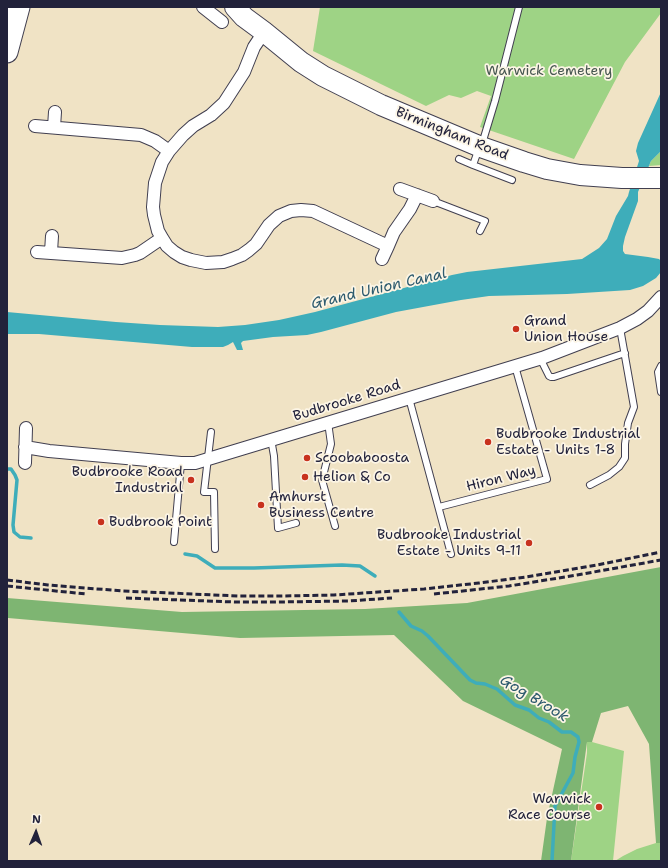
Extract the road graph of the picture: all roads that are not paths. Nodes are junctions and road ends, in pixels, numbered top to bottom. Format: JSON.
{"nodes":[{"id":1,"x":19,"y":7,"type":"edge"},
{"id":2,"x":203,"y":7,"type":"edge"},
{"id":3,"x":252,"y":7,"type":"edge"},
{"id":4,"x":519,"y":7,"type":"edge"},
{"id":5,"x":225,"y":15,"type":"edge"},
{"id":6,"x":263,"y":31,"type":"junction"},
{"id":7,"x":7,"y":52,"type":"edge"},
{"id":8,"x":55,"y":112,"type":"dead end"},
{"id":9,"x":35,"y":126,"type":"dead end"},
{"id":10,"x":54,"y":127,"type":"junction"},
{"id":11,"x":480,"y":147,"type":"junction"},
{"id":12,"x":169,"y":151,"type":"junction"},
{"id":13,"x":459,"y":159,"type":"dead end"},
{"id":14,"x":473,"y":165,"type":"junction"},
{"id":15,"x":659,"y":178,"type":"edge"},
{"id":16,"x":512,"y":180,"type":"dead end"},
{"id":17,"x":400,"y":189,"type":"dead end"},
{"id":18,"x":417,"y":195,"type":"junction"},
{"id":19,"x":433,"y":201,"type":"joint"},
{"id":20,"x":480,"y":231,"type":"dead end"},
{"id":21,"x":52,"y":236,"type":"dead end"},
{"id":22,"x":162,"y":238,"type":"junction"},
{"id":23,"x":388,"y":246,"type":"junction"},
{"id":24,"x":37,"y":252,"type":"dead end"},
{"id":25,"x":51,"y":252,"type":"junction"},
{"id":26,"x":382,"y":260,"type":"dead end"},
{"id":27,"x":659,"y":305,"type":"edge"},
{"id":28,"x":620,"y":328,"type":"junction"},
{"id":29,"x":625,"y":353,"type":"junction"},
{"id":30,"x":540,"y":358,"type":"junction"},
{"id":31,"x":515,"y":366,"type":"junction"},
{"id":32,"x":661,"y":366,"type":"edge"},
{"id":33,"x":661,"y":392,"type":"edge"},
{"id":34,"x":409,"y":398,"type":"junction"},
{"id":35,"x":328,"y":422,"type":"junction"},
{"id":36,"x":26,"y":428,"type":"dead end"},
{"id":37,"x":211,"y":432,"type":"dead end"},
{"id":38,"x":271,"y":439,"type":"junction"},
{"id":39,"x":25,"y":447,"type":"junction"},
{"id":40,"x":208,"y":458,"type":"junction"},
{"id":41,"x":25,"y":463,"type":"dead end"},
{"id":42,"x":181,"y":463,"type":"junction"},
{"id":43,"x":590,"y":485,"type":"dead end"},
{"id":44,"x":438,"y":507,"type":"junction"},
{"id":45,"x":296,"y":523,"type":"dead end"},
{"id":46,"x":335,"y":526,"type":"dead end"},
{"id":47,"x":174,"y":542,"type":"dead end"},
{"id":48,"x":215,"y":548,"type":"dead end"},
{"id":49,"x":451,"y":554,"type":"dead end"}],
"edges":[{"from":1,"to":7,"type":"highway"},
{"from":2,"to":5,"type":"street","name":"Birmingham Road"},
{"from":3,"to":6,"type":"main road","name":"Birmingham Road"},
{"from":4,"to":11,"type":"lane"},
{"from":5,"to":6,"type":"main road","name":"Birmingham Road"},
{"from":6,"to":11,"type":"main road","name":"Birmingham Road"},
{"from":6,"to":12,"type":"street"},
{"from":8,"to":10,"type":"street"},
{"from":9,"to":10,"type":"street"},
{"from":10,"to":12,"type":"street"},
{"from":11,"to":14,"type":"lane"},
{"from":11,"to":15,"type":"main road","name":"Birmingham Road"},
{"from":12,"to":22,"type":"street"},
{"from":13,"to":14,"type":"lane"},
{"from":14,"to":16,"type":"lane"},
{"from":17,"to":18,"type":"street"},
{"from":18,"to":19,"type":"street"},
{"from":18,"to":23,"type":"street"},
{"from":19,"to":20,"type":"lane"},
{"from":21,"to":25,"type":"street"},
{"from":22,"to":23,"type":"street"},
{"from":22,"to":25,"type":"street"},
{"from":23,"to":26,"type":"street"},
{"from":24,"to":25,"type":"street"},
{"from":27,"to":28,"type":"street","name":"Budbrooke Road"},
{"from":28,"to":29,"type":"lane"},
{"from":28,"to":30,"type":"street","name":"Budbrooke Road"},
{"from":29,"to":30,"type":"lane"},
{"from":29,"to":43,"type":"lane"},
{"from":30,"to":31,"type":"street","name":"Budbrooke Road"},
{"from":31,"to":34,"type":"street","name":"Budbrooke Road"},
{"from":31,"to":44,"type":"lane","name":"Hiron Way"},
{"from":32,"to":33,"type":"lane"},
{"from":34,"to":35,"type":"street","name":"Budbrooke Road"},
{"from":34,"to":44,"type":"lane"},
{"from":35,"to":38,"type":"street","name":"Budbrooke Road"},
{"from":35,"to":46,"type":"lane"},
{"from":36,"to":39,"type":"street"},
{"from":37,"to":40,"type":"lane"},
{"from":38,"to":40,"type":"street","name":"Budbrooke Road"},
{"from":38,"to":45,"type":"lane"},
{"from":39,"to":41,"type":"street"},
{"from":39,"to":42,"type":"street","name":"Budbrooke Road"},
{"from":40,"to":42,"type":"street","name":"Budbrooke Road"},
{"from":40,"to":48,"type":"lane"},
{"from":42,"to":47,"type":"lane"},
{"from":44,"to":49,"type":"lane"}]}
